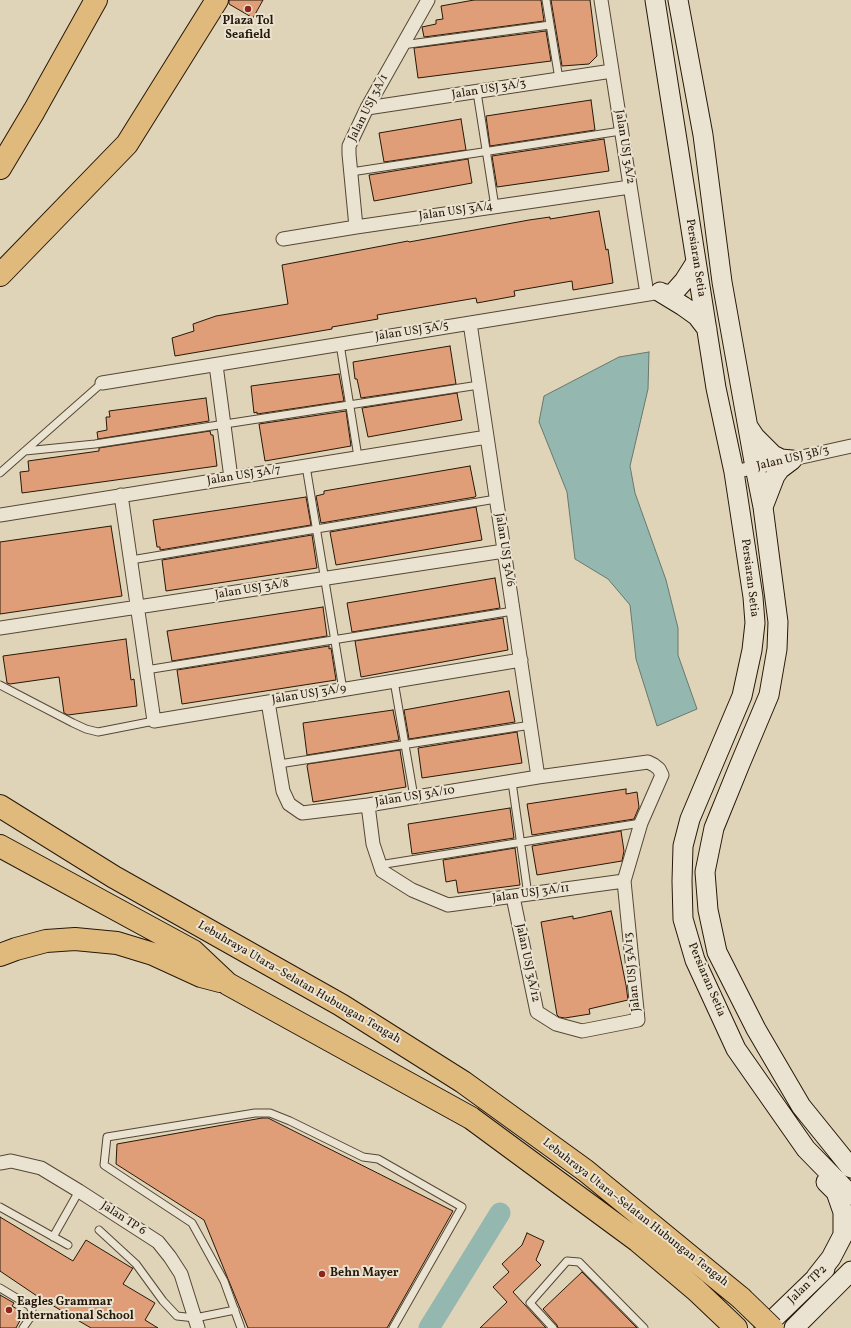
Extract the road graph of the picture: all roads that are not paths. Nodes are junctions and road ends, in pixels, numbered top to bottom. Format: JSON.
{"nodes":[{"id":1,"x":96,"y":0,"type":"edge"},
{"id":2,"x":217,"y":0,"type":"edge"},
{"id":3,"x":428,"y":0,"type":"edge"},
{"id":4,"x":546,"y":0,"type":"edge"},
{"id":5,"x":601,"y":0,"type":"edge"},
{"id":6,"x":655,"y":0,"type":"edge"},
{"id":7,"x":678,"y":0,"type":"edge"},
{"id":8,"x":550,"y":25,"type":"junction"},
{"id":9,"x":402,"y":45,"type":"junction"},
{"id":10,"x":612,"y":71,"type":"junction"},
{"id":11,"x":559,"y":79,"type":"junction"},
{"id":12,"x":477,"y":92,"type":"junction"},
{"id":13,"x":367,"y":108,"type":"junction"},
{"id":14,"x":621,"y":131,"type":"junction"},
{"id":15,"x":486,"y":151,"type":"junction"},
{"id":16,"x":0,"y":168,"type":"edge"},
{"id":17,"x":350,"y":172,"type":"junction"},
{"id":18,"x":630,"y":187,"type":"junction"},
{"id":19,"x":495,"y":207,"type":"junction"},
{"id":20,"x":356,"y":227,"type":"junction"},
{"id":21,"x":283,"y":239,"type":"dead end"},
{"id":22,"x":696,"y":262,"type":"junction"},
{"id":23,"x":0,"y":275,"type":"edge"},
{"id":24,"x":722,"y":282,"type":"junction"},
{"id":25,"x":699,"y":286,"type":"junction"},
{"id":26,"x":661,"y":292,"type":"junction"},
{"id":27,"x":470,"y":323,"type":"junction"},
{"id":28,"x":707,"y":329,"type":"junction"},
{"id":29,"x":340,"y":344,"type":"junction"},
{"id":30,"x":216,"y":365,"type":"junction"},
{"id":31,"x":102,"y":383,"type":"joint"},
{"id":32,"x":479,"y":385,"type":"junction"},
{"id":33,"x":350,"y":404,"type":"junction"},
{"id":34,"x":224,"y":424,"type":"junction"},
{"id":35,"x":747,"y":425,"type":"junction"},
{"id":36,"x":487,"y":437,"type":"junction"},
{"id":37,"x":851,"y":446,"type":"edge"},
{"id":38,"x":25,"y":451,"type":"junction"},
{"id":39,"x":358,"y":457,"type":"junction"},
{"id":40,"x":792,"y":460,"type":"junction"},
{"id":41,"x":306,"y":466,"type":"junction"},
{"id":42,"x":755,"y":468,"type":"junction"},
{"id":43,"x":734,"y":472,"type":"junction"},
{"id":44,"x":0,"y":473,"type":"edge"},
{"id":45,"x":231,"y":478,"type":"junction"},
{"id":46,"x":121,"y":495,"type":"junction"},
{"id":47,"x":496,"y":499,"type":"junction"},
{"id":48,"x":763,"y":507,"type":"junction"},
{"id":49,"x":0,"y":514,"type":"edge"},
{"id":50,"x":316,"y":529,"type":"junction"},
{"id":51,"x":504,"y":551,"type":"junction"},
{"id":52,"x":130,"y":560,"type":"junction"},
{"id":53,"x":325,"y":578,"type":"junction"},
{"id":54,"x":137,"y":607,"type":"junction"},
{"id":55,"x":513,"y":611,"type":"junction"},
{"id":56,"x":0,"y":628,"type":"edge"},
{"id":57,"x":335,"y":640,"type":"junction"},
{"id":58,"x":521,"y":660,"type":"junction"},
{"id":59,"x":146,"y":670,"type":"junction"},
{"id":60,"x":394,"y":681,"type":"junction"},
{"id":61,"x":0,"y":684,"type":"edge"},
{"id":62,"x":344,"y":690,"type":"junction"},
{"id":63,"x":268,"y":702,"type":"junction"},
{"id":64,"x":154,"y":721,"type":"junction"},
{"id":65,"x":530,"y":725,"type":"junction"},
{"id":66,"x":405,"y":744,"type":"junction"},
{"id":67,"x":279,"y":764,"type":"junction"},
{"id":68,"x":538,"y":778,"type":"junction"},
{"id":69,"x":512,"y":782,"type":"junction"},
{"id":70,"x":414,"y":797,"type":"junction"},
{"id":71,"x":368,"y":805,"type":"junction"},
{"id":72,"x":2,"y":807,"type":"edge"},
{"id":73,"x":641,"y":823,"type":"junction"},
{"id":74,"x":520,"y":842,"type":"junction"},
{"id":75,"x":0,"y":846,"type":"edge"},
{"id":76,"x":379,"y":864,"type":"junction"},
{"id":77,"x":624,"y":881,"type":"junction"},
{"id":78,"x":528,"y":894,"type":"junction"},
{"id":79,"x":513,"y":897,"type":"junction"},
{"id":80,"x":0,"y":955,"type":"edge"},
{"id":81,"x":228,"y":984,"type":"junction"},
{"id":82,"x":596,"y":1028,"type":"joint"},
{"id":83,"x":736,"y":1049,"type":"junction"},
{"id":84,"x":0,"y":1163,"type":"edge"},
{"id":85,"x":851,"y":1168,"type":"edge"},
{"id":86,"x":79,"y":1191,"type":"junction"},
{"id":87,"x":851,"y":1195,"type":"edge"},
{"id":88,"x":0,"y":1207,"type":"edge"},
{"id":89,"x":99,"y":1230,"type":"dead end"},
{"id":90,"x":53,"y":1237,"type":"junction"},
{"id":91,"x":851,"y":1243,"type":"edge"},
{"id":92,"x":68,"y":1246,"type":"dead end"},
{"id":93,"x":851,"y":1271,"type":"edge"},
{"id":94,"x":816,"y":1277,"type":"junction"},
{"id":95,"x":851,"y":1278,"type":"edge"},
{"id":96,"x":0,"y":1288,"type":"edge"},
{"id":97,"x":829,"y":1294,"type":"junction"},
{"id":98,"x":235,"y":1310,"type":"junction"},
{"id":99,"x":730,"y":1322,"type":"edge"},
{"id":100,"x":197,"y":1323,"type":"edge"},
{"id":101,"x":23,"y":1328,"type":"edge"},
{"id":102,"x":241,"y":1328,"type":"edge"},
{"id":103,"x":393,"y":1328,"type":"edge"},
{"id":104,"x":553,"y":1328,"type":"edge"},
{"id":105,"x":644,"y":1328,"type":"edge"},
{"id":106,"x":764,"y":1328,"type":"edge"},
{"id":107,"x":772,"y":1328,"type":"edge"},
{"id":108,"x":794,"y":1328,"type":"edge"}],
"edges":[{"from":1,"to":16,"type":"highway"},
{"from":2,"to":23,"type":"highway"},
{"from":3,"to":9,"type":"street","name":"Jalan USJ 3A/1"},
{"from":4,"to":8,"type":"lane"},
{"from":5,"to":10,"type":"street","name":"Jalan USJ 3A/2"},
{"from":6,"to":22,"type":"main road","name":"Persiaran Setia"},
{"from":7,"to":24,"type":"main road","name":"Persiaran Setia"},
{"from":8,"to":9,"type":"lane"},
{"from":8,"to":11,"type":"lane"},
{"from":9,"to":13,"type":"street","name":"Jalan USJ 3A/1"},
{"from":10,"to":11,"type":"street","name":"Jalan USJ 3A/3"},
{"from":10,"to":14,"type":"street","name":"Jalan USJ 3A/2"},
{"from":11,"to":12,"type":"street","name":"Jalan USJ 3A/3"},
{"from":12,"to":13,"type":"street","name":"Jalan USJ 3A/3"},
{"from":12,"to":15,"type":"lane"},
{"from":13,"to":17,"type":"street","name":"Jalan USJ 3A/1"},
{"from":14,"to":15,"type":"lane"},
{"from":14,"to":18,"type":"street","name":"Jalan USJ 3A/2"},
{"from":15,"to":17,"type":"lane"},
{"from":15,"to":19,"type":"lane"},
{"from":17,"to":20,"type":"street","name":"Jalan USJ 3A/1"},
{"from":18,"to":19,"type":"street","name":"Jalan USJ 3A/4"},
{"from":18,"to":26,"type":"street","name":"Jalan USJ 3A/2"},
{"from":19,"to":20,"type":"street","name":"Jalan USJ 3A/4"},
{"from":20,"to":21,"type":"street","name":"Jalan USJ 3A/4"},
{"from":22,"to":25,"type":"main road","name":"Persiaran Setia"},
{"from":22,"to":26,"type":"main road"},
{"from":24,"to":25,"type":"street","name":"Jalan USJ 3A/5"},
{"from":24,"to":35,"type":"main road","name":"Persiaran Setia"},
{"from":25,"to":26,"type":"street","name":"Jalan USJ 3A/5"},
{"from":25,"to":28,"type":"main road","name":"Persiaran Setia"},
{"from":26,"to":27,"type":"street","name":"Jalan USJ 3A/5"},
{"from":26,"to":28,"type":"main road"},
{"from":27,"to":29,"type":"street","name":"Jalan USJ 3A/5"},
{"from":27,"to":32,"type":"street","name":"Jalan USJ 3A/6"},
{"from":28,"to":43,"type":"main road","name":"Persiaran Setia"},
{"from":29,"to":30,"type":"street","name":"Jalan USJ 3A/5"},
{"from":29,"to":33,"type":"lane"},
{"from":30,"to":31,"type":"street","name":"Jalan USJ 3A/5"},
{"from":30,"to":34,"type":"street"},
{"from":31,"to":38,"type":"lane"},
{"from":32,"to":33,"type":"lane"},
{"from":32,"to":36,"type":"street","name":"Jalan USJ 3A/6"},
{"from":33,"to":34,"type":"lane"},
{"from":33,"to":39,"type":"lane"},
{"from":34,"to":38,"type":"lane"},
{"from":34,"to":45,"type":"street"},
{"from":35,"to":40,"type":"main road"},
{"from":35,"to":42,"type":"main road","name":"Persiaran Setia"},
{"from":36,"to":39,"type":"street","name":"Jalan USJ 3A/7"},
{"from":36,"to":47,"type":"street","name":"Jalan USJ 3A/6"},
{"from":37,"to":40,"type":"street","name":"Jalan USJ 3B/3"},
{"from":38,"to":44,"type":"lane"},
{"from":39,"to":41,"type":"street","name":"Jalan USJ 3A/7"},
{"from":40,"to":42,"type":"street","name":"Jalan USJ 3B/3"},
{"from":40,"to":48,"type":"main road"},
{"from":41,"to":45,"type":"street","name":"Jalan USJ 3A/7"},
{"from":41,"to":50,"type":"lane"},
{"from":42,"to":43,"type":"street","name":"Jalan USJ 3B/3"},
{"from":42,"to":48,"type":"main road","name":"Persiaran Setia"},
{"from":43,"to":83,"type":"main road","name":"Persiaran Setia"},
{"from":45,"to":46,"type":"street","name":"Jalan USJ 3A/7"},
{"from":46,"to":49,"type":"street","name":"Jalan USJ 3A/7"},
{"from":46,"to":52,"type":"street"},
{"from":47,"to":50,"type":"lane"},
{"from":47,"to":51,"type":"street","name":"Jalan USJ 3A/6"},
{"from":48,"to":85,"type":"main road","name":"Persiaran Setia"},
{"from":50,"to":52,"type":"lane"},
{"from":50,"to":53,"type":"lane"},
{"from":51,"to":53,"type":"street","name":"Jalan USJ 3A/8"},
{"from":51,"to":55,"type":"street","name":"Jalan USJ 3A/6"},
{"from":52,"to":54,"type":"street"},
{"from":53,"to":54,"type":"street","name":"Jalan USJ 3A/8"},
{"from":53,"to":57,"type":"lane"},
{"from":54,"to":56,"type":"street","name":"Jalan USJ 3A/8"},
{"from":54,"to":59,"type":"street"},
{"from":55,"to":57,"type":"lane"},
{"from":55,"to":58,"type":"street","name":"Jalan USJ 3A/6"},
{"from":57,"to":59,"type":"lane"},
{"from":57,"to":62,"type":"lane"},
{"from":58,"to":60,"type":"street","name":"Jalan USJ 3A/9"},
{"from":58,"to":65,"type":"street","name":"Jalan USJ 3A/6"},
{"from":59,"to":64,"type":"street"},
{"from":60,"to":62,"type":"street","name":"Jalan USJ 3A/9"},
{"from":60,"to":66,"type":"lane"},
{"from":61,"to":64,"type":"lane","name":"Jalan USJ 3A/9"},
{"from":62,"to":63,"type":"street","name":"Jalan USJ 3A/9"},
{"from":63,"to":64,"type":"street","name":"Jalan USJ 3A/9"},
{"from":63,"to":67,"type":"street","name":"Jalan USJ 3A/10"},
{"from":65,"to":66,"type":"lane"},
{"from":65,"to":68,"type":"street","name":"Jalan USJ 3A/6"},
{"from":66,"to":67,"type":"lane"},
{"from":66,"to":70,"type":"lane"},
{"from":67,"to":71,"type":"street","name":"Jalan USJ 3A/10"},
{"from":68,"to":69,"type":"street","name":"Jalan USJ 3A/10"},
{"from":68,"to":73,"type":"street","name":"Jalan USJ 3A/10"},
{"from":69,"to":70,"type":"street","name":"Jalan USJ 3A/10"},
{"from":69,"to":74,"type":"lane"},
{"from":70,"to":71,"type":"street","name":"Jalan USJ 3A/10"},
{"from":71,"to":76,"type":"street","name":"Jalan USJ 3A/11"},
{"from":72,"to":107,"type":"highway","name":"Lebuhraya Utara–Selatan Hubungan Tengah","bridge":true},
{"from":73,"to":74,"type":"lane"},
{"from":73,"to":77,"type":"street"},
{"from":74,"to":76,"type":"lane"},
{"from":74,"to":78,"type":"lane"},
{"from":75,"to":81,"type":"highway","name":"Lebuhraya Utara–Selatan Hubungan Tengah"},
{"from":76,"to":79,"type":"street","name":"Jalan USJ 3A/11"},
{"from":77,"to":78,"type":"street","name":"Jalan USJ 3A/11"},
{"from":77,"to":82,"type":"street","name":"Jalan USJ 3A/13"},
{"from":78,"to":79,"type":"street","name":"Jalan USJ 3A/11"},
{"from":79,"to":82,"type":"street","name":"Jalan USJ 3A/12"},
{"from":80,"to":81,"type":"highway"},
{"from":81,"to":99,"type":"highway","name":"Lebuhraya Utara–Selatan Hubungan Tengah"},
{"from":83,"to":87,"type":"main road","name":"Persiaran Setia"},
{"from":83,"to":94,"type":"main road"},
{"from":84,"to":86,"type":"street","name":"Jalan TP 6"},
{"from":86,"to":90,"type":"lane"},
{"from":86,"to":100,"type":"street","name":"Jalan TP 6"},
{"from":88,"to":90,"type":"lane"},
{"from":89,"to":100,"type":"lane"},
{"from":90,"to":92,"type":"lane"},
{"from":91,"to":94,"type":"main road","name":"Jalan TP2"},
{"from":93,"to":97,"type":"main road","name":"Jalan TP2"},
{"from":94,"to":106,"type":"main road","name":"Jalan TP2"},
{"from":95,"to":97,"type":"main road"},
{"from":96,"to":101,"type":"lane"},
{"from":97,"to":108,"type":"main road","name":"Jalan TP2"},
{"from":98,"to":100,"type":"lane"},
{"from":98,"to":102,"type":"lane"},
{"from":98,"to":103,"type":"lane"},
{"from":104,"to":105,"type":"lane"}]}
